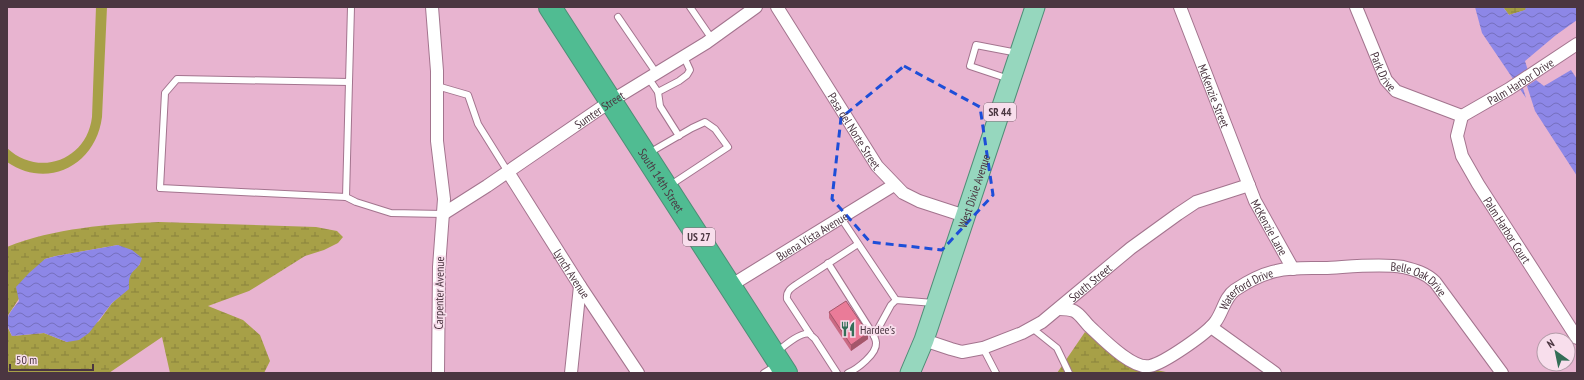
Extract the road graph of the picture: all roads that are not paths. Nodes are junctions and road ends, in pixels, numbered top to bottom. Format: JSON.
{"nodes":[{"id":1,"x":351,"y":7,"type":"edge"},
{"id":2,"x":432,"y":7,"type":"edge"},
{"id":3,"x":550,"y":7,"type":"edge"},
{"id":4,"x":690,"y":7,"type":"edge"},
{"id":5,"x":756,"y":7,"type":"edge"},
{"id":6,"x":777,"y":7,"type":"edge"},
{"id":7,"x":1035,"y":7,"type":"edge"},
{"id":8,"x":1180,"y":7,"type":"edge"},
{"id":9,"x":1356,"y":7,"type":"edge"},
{"id":10,"x":618,"y":17,"type":"dead end"},
{"id":11,"x":712,"y":38,"type":"junction"},
{"id":12,"x":1576,"y":48,"type":"edge"},
{"id":13,"x":1019,"y":53,"type":"junction"},
{"id":14,"x":684,"y":57,"type":"junction"},
{"id":15,"x":653,"y":77,"type":"junction"},
{"id":16,"x":1010,"y":80,"type":"junction"},
{"id":17,"x":349,"y":82,"type":"junction"},
{"id":18,"x":437,"y":86,"type":"junction"},
{"id":19,"x":658,"y":92,"type":"junction"},
{"id":20,"x":611,"y":101,"type":"junction"},
{"id":21,"x":1462,"y":116,"type":"junction"},
{"id":22,"x":679,"y":136,"type":"junction"},
{"id":23,"x":646,"y":155,"type":"junction"},
{"id":24,"x":508,"y":172,"type":"junction"},
{"id":25,"x":894,"y":185,"type":"junction"},
{"id":26,"x":1249,"y":185,"type":"junction"},
{"id":27,"x":667,"y":188,"type":"junction"},
{"id":28,"x":346,"y":197,"type":"junction"},
{"id":29,"x":443,"y":214,"type":"junction"},
{"id":30,"x":965,"y":216,"type":"junction"},
{"id":31,"x":841,"y":218,"type":"junction"},
{"id":32,"x":858,"y":244,"type":"junction"},
{"id":33,"x":828,"y":263,"type":"junction"},
{"id":34,"x":1293,"y":269,"type":"junction"},
{"id":35,"x":580,"y":286,"type":"junction"},
{"id":36,"x":730,"y":286,"type":"junction"},
{"id":37,"x":896,"y":300,"type":"junction"},
{"id":38,"x":936,"y":303,"type":"junction"},
{"id":39,"x":1059,"y":309,"type":"junction"},
{"id":40,"x":1211,"y":327,"type":"junction"},
{"id":41,"x":1032,"y":328,"type":"junction"},
{"id":42,"x":810,"y":334,"type":"junction"},
{"id":43,"x":874,"y":336,"type":"junction"},
{"id":44,"x":1577,"y":338,"type":"edge"},
{"id":45,"x":924,"y":340,"type":"junction"},
{"id":46,"x":983,"y":348,"type":"junction"},
{"id":47,"x":776,"y":366,"type":"edge"},
{"id":48,"x":438,"y":373,"type":"edge"},
{"id":49,"x":571,"y":373,"type":"edge"},
{"id":50,"x":638,"y":373,"type":"edge"},
{"id":51,"x":837,"y":373,"type":"edge"},
{"id":52,"x":848,"y":373,"type":"edge"},
{"id":53,"x":910,"y":373,"type":"edge"},
{"id":54,"x":996,"y":373,"type":"edge"},
{"id":55,"x":1069,"y":373,"type":"edge"},
{"id":56,"x":1275,"y":373,"type":"edge"},
{"id":57,"x":1502,"y":373,"type":"edge"}],
"edges":[{"from":1,"to":17,"type":"lane"},
{"from":2,"to":18,"type":"street"},
{"from":3,"to":20,"type":"highway","name":"South 14th Street","number":"US 27"},
{"from":4,"to":11,"type":"lane"},
{"from":5,"to":11,"type":"street","name":"Sumter Street"},
{"from":6,"to":25,"type":"street","name":"Pasa del Norte Street"},
{"from":7,"to":13,"type":"main road","name":"West Dixie Avenue","number":"SR 44"},
{"from":8,"to":26,"type":"street","name":"McKenzie Street"},
{"from":9,"to":21,"type":"street","name":"Park Drive"},
{"from":10,"to":15,"type":"lane"},
{"from":11,"to":14,"type":"street","name":"Sumter Street"},
{"from":12,"to":21,"type":"street","name":"Palm Harbor Drive"},
{"from":13,"to":16,"type":"main road","name":"West Dixie Avenue","number":"SR 44"},
{"from":13,"to":16,"type":"lane"},
{"from":14,"to":15,"type":"street","name":"Sumter Street"},
{"from":14,"to":19,"type":"lane"},
{"from":15,"to":19,"type":"lane"},
{"from":15,"to":20,"type":"street","name":"Sumter Street"},
{"from":16,"to":30,"type":"main road","name":"West Dixie Avenue","number":"SR 44"},
{"from":17,"to":28,"type":"lane"},
{"from":17,"to":28,"type":"lane"},
{"from":18,"to":24,"type":"lane"},
{"from":18,"to":29,"type":"street"},
{"from":19,"to":22,"type":"lane"},
{"from":20,"to":23,"type":"highway","name":"South 14th Street","number":"US 27"},
{"from":20,"to":24,"type":"street","name":"Sumter Street"},
{"from":21,"to":44,"type":"street","name":"Palm Harbor Court"},
{"from":22,"to":23,"type":"lane"},
{"from":22,"to":27,"type":"lane"},
{"from":23,"to":27,"type":"highway","name":"South 14th Street","number":"US 27"},
{"from":24,"to":29,"type":"street","name":"Sumter Street"},
{"from":24,"to":35,"type":"street","name":"Lynch Avenue"},
{"from":25,"to":30,"type":"street","name":"Pasa del Norte Street"},
{"from":25,"to":31,"type":"street","name":"Buena Vista Avenue"},
{"from":26,"to":34,"type":"street","name":"McKenzie Lane"},
{"from":26,"to":39,"type":"street","name":"South Street"},
{"from":27,"to":36,"type":"highway","name":"South 14th Street","number":"US 27"},
{"from":28,"to":29,"type":"lane"},
{"from":29,"to":48,"type":"street","name":"Carpenter Avenue"},
{"from":30,"to":38,"type":"main road","name":"West Dixie Avenue","number":"SR 44"},
{"from":31,"to":32,"type":"lane"},
{"from":31,"to":36,"type":"street","name":"Buena Vista Avenue"},
{"from":32,"to":33,"type":"lane"},
{"from":32,"to":37,"type":"lane"},
{"from":33,"to":42,"type":"lane"},
{"from":33,"to":43,"type":"lane"},
{"from":34,"to":40,"type":"street","name":"Waterford Drive"},
{"from":34,"to":57,"type":"street","name":"Belle Oak Drive"},
{"from":35,"to":49,"type":"street"},
{"from":35,"to":50,"type":"street","name":"Lynch Avenue"},
{"from":36,"to":47,"type":"highway","name":"South 14th Street","number":"US 27"},
{"from":37,"to":38,"type":"lane"},
{"from":37,"to":43,"type":"lane"},
{"from":38,"to":45,"type":"main road","name":"West Dixie Avenue","number":"SR 44"},
{"from":39,"to":40,"type":"street"},
{"from":39,"to":41,"type":"street","name":"South Street"},
{"from":40,"to":56,"type":"street"},
{"from":41,"to":46,"type":"street","name":"South Street"},
{"from":41,"to":55,"type":"lane"},
{"from":42,"to":47,"type":"lane"},
{"from":42,"to":51,"type":"lane"},
{"from":43,"to":52,"type":"lane"},
{"from":45,"to":46,"type":"street","name":"South Street"},
{"from":45,"to":53,"type":"main road","name":"West Dixie Avenue","number":"SR 44"},
{"from":46,"to":54,"type":"lane"}]}
